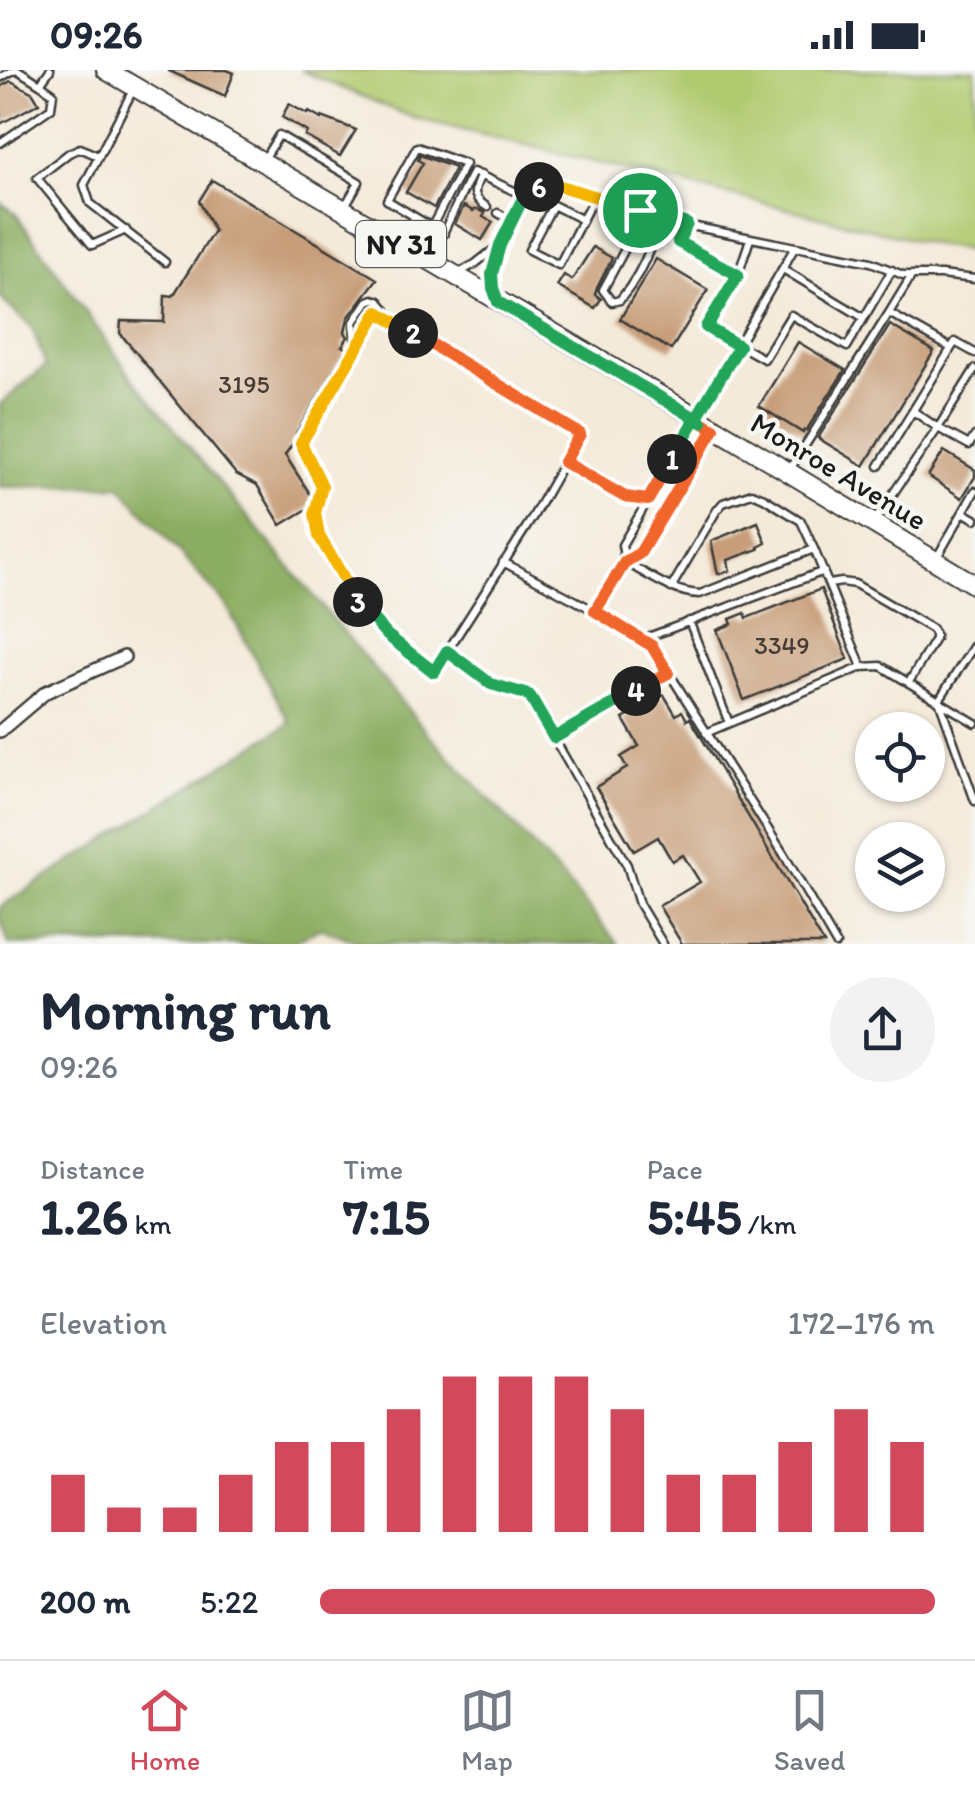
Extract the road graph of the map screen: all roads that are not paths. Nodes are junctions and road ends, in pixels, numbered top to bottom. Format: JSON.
{"nodes":[{"id":1,"x":16,"y":70,"type":"edge"},
{"id":2,"x":50,"y":70,"type":"edge"},
{"id":3,"x":106,"y":70,"type":"edge"},
{"id":4,"x":0,"y":78,"type":"edge"},
{"id":5,"x":40,"y":84,"type":"junction"},
{"id":6,"x":135,"y":87,"type":"junction"},
{"id":7,"x":0,"y":143,"type":"edge"},
{"id":8,"x":98,"y":156,"type":"junction"},
{"id":9,"x":262,"y":162,"type":"junction"},
{"id":10,"x":477,"y":173,"type":"junction"},
{"id":11,"x":524,"y":196,"type":"junction"},
{"id":12,"x":594,"y":196,"type":"junction"},
{"id":13,"x":487,"y":207,"type":"dead end"},
{"id":14,"x":343,"y":210,"type":"junction"},
{"id":15,"x":640,"y":210,"type":"junction"},
{"id":16,"x":498,"y":213,"type":"dead end"},
{"id":17,"x":659,"y":215,"type":"junction"},
{"id":18,"x":415,"y":216,"type":"junction"},
{"id":19,"x":582,"y":220,"type":"junction"},
{"id":20,"x":512,"y":221,"type":"junction"},
{"id":21,"x":687,"y":224,"type":"junction"},
{"id":22,"x":432,"y":226,"type":"junction"},
{"id":23,"x":126,"y":230,"type":"junction"},
{"id":24,"x":444,"y":234,"type":"junction"},
{"id":25,"x":750,"y":239,"type":"junction"},
{"id":26,"x":399,"y":243,"type":"junction"},
{"id":27,"x":500,"y":245,"type":"junction"},
{"id":28,"x":795,"y":247,"type":"junction"},
{"id":29,"x":428,"y":260,"type":"junction"},
{"id":30,"x":165,"y":262,"type":"dead end"},
{"id":31,"x":783,"y":269,"type":"junction"},
{"id":32,"x":892,"y":270,"type":"junction"},
{"id":33,"x":453,"y":275,"type":"junction"},
{"id":34,"x":738,"y":275,"type":"junction"},
{"id":35,"x":912,"y":275,"type":"junction"},
{"id":36,"x":975,"y":278,"type":"edge"},
{"id":37,"x":498,"y":302,"type":"junction"},
{"id":38,"x":889,"y":313,"type":"junction"},
{"id":39,"x":385,"y":317,"type":"junction"},
{"id":40,"x":864,"y":318,"type":"junction"},
{"id":41,"x":360,"y":342,"type":"junction"},
{"id":42,"x":739,"y":346,"type":"junction"},
{"id":43,"x":950,"y":348,"type":"junction"},
{"id":44,"x":975,"y":354,"type":"edge"},
{"id":45,"x":975,"y":369,"type":"edge"},
{"id":46,"x":913,"y":411,"type":"junction"},
{"id":47,"x":696,"y":419,"type":"junction"},
{"id":48,"x":938,"y":428,"type":"junction"},
{"id":49,"x":714,"y":429,"type":"junction"},
{"id":50,"x":975,"y":436,"type":"edge"},
{"id":51,"x":564,"y":462,"type":"junction"},
{"id":52,"x":879,"y":466,"type":"dead end"},
{"id":53,"x":788,"y":473,"type":"junction"},
{"id":54,"x":975,"y":491,"type":"edge"},
{"id":55,"x":648,"y":500,"type":"junction"},
{"id":56,"x":975,"y":501,"type":"edge"},
{"id":57,"x":964,"y":510,"type":"junction"},
{"id":58,"x":975,"y":520,"type":"edge"},
{"id":59,"x":872,"y":523,"type":"junction"},
{"id":60,"x":814,"y":548,"type":"junction"},
{"id":61,"x":935,"y":561,"type":"junction"},
{"id":62,"x":503,"y":562,"type":"junction"},
{"id":63,"x":625,"y":562,"type":"junction"},
{"id":64,"x":824,"y":571,"type":"junction"},
{"id":65,"x":829,"y":584,"type":"junction"},
{"id":66,"x":975,"y":586,"type":"edge"},
{"id":67,"x":671,"y":588,"type":"junction"},
{"id":68,"x":595,"y":611,"type":"junction"},
{"id":69,"x":690,"y":621,"type":"junction"},
{"id":70,"x":642,"y":640,"type":"junction"},
{"id":71,"x":975,"y":644,"type":"edge"},
{"id":72,"x":447,"y":651,"type":"junction"},
{"id":73,"x":124,"y":657,"type":"dead end"},
{"id":74,"x":862,"y":667,"type":"junction"},
{"id":75,"x":668,"y":673,"type":"junction"},
{"id":76,"x":909,"y":682,"type":"junction"},
{"id":77,"x":939,"y":700,"type":"junction"},
{"id":78,"x":975,"y":723,"type":"edge"},
{"id":79,"x":730,"y":724,"type":"junction"},
{"id":80,"x":0,"y":730,"type":"edge"},
{"id":81,"x":706,"y":732,"type":"junction"},
{"id":82,"x":554,"y":738,"type":"junction"},
{"id":83,"x":975,"y":801,"type":"edge"},
{"id":84,"x":663,"y":944,"type":"edge"},
{"id":85,"x":836,"y":944,"type":"edge"}],
"edges":[{"from":1,"to":4,"type":"lane"},
{"from":1,"to":5,"type":"lane"},
{"from":2,"to":5,"type":"lane"},
{"from":3,"to":6,"type":"main road","name":"Monroe Avenue","number":"NY 31"},
{"from":5,"to":7,"type":"lane"},
{"from":6,"to":8,"type":"lane"},
{"from":6,"to":9,"type":"main road","name":"Monroe Avenue","number":"NY 31"},
{"from":8,"to":23,"type":"lane"},
{"from":8,"to":23,"type":"lane"},
{"from":9,"to":14,"type":"main road","name":"Monroe Avenue","number":"NY 31"},
{"from":9,"to":14,"type":"lane"},
{"from":10,"to":11,"type":"lane"},
{"from":10,"to":13,"type":"lane"},
{"from":10,"to":24,"type":"lane"},
{"from":11,"to":12,"type":"lane"},
{"from":11,"to":20,"type":"lane"},
{"from":12,"to":15,"type":"lane"},
{"from":12,"to":19,"type":"lane"},
{"from":14,"to":26,"type":"main road","name":"Monroe Avenue","number":"NY 31"},
{"from":15,"to":17,"type":"lane"},
{"from":15,"to":17,"type":"lane"},
{"from":16,"to":20,"type":"lane"},
{"from":17,"to":21,"type":"lane"},
{"from":18,"to":22,"type":"lane"},
{"from":18,"to":22,"type":"lane"},
{"from":18,"to":26,"type":"lane"},
{"from":19,"to":19,"type":"lane"},
{"from":20,"to":27,"type":"lane"},
{"from":21,"to":25,"type":"lane"},
{"from":21,"to":34,"type":"lane"},
{"from":22,"to":24,"type":"lane"},
{"from":23,"to":30,"type":"lane"},
{"from":24,"to":29,"type":"lane"},
{"from":25,"to":28,"type":"lane"},
{"from":25,"to":34,"type":"lane"},
{"from":26,"to":29,"type":"main road","name":"Monroe Avenue","number":"NY 31"},
{"from":27,"to":33,"type":"lane"},
{"from":27,"to":37,"type":"lane"},
{"from":28,"to":31,"type":"lane"},
{"from":28,"to":32,"type":"lane"},
{"from":29,"to":33,"type":"main road","name":"Monroe Avenue","number":"NY 31"},
{"from":31,"to":40,"type":"lane"},
{"from":31,"to":42,"type":"lane"},
{"from":32,"to":35,"type":"lane"},
{"from":32,"to":40,"type":"lane"},
{"from":33,"to":37,"type":"main road","name":"Monroe Avenue","number":"NY 31"},
{"from":34,"to":42,"type":"lane"},
{"from":35,"to":36,"type":"lane"},
{"from":35,"to":38,"type":"lane"},
{"from":37,"to":47,"type":"main road","name":"Monroe Avenue","number":"NY 31"},
{"from":38,"to":43,"type":"lane"},
{"from":38,"to":53,"type":"lane"},
{"from":39,"to":41,"type":"lane"},
{"from":39,"to":41,"type":"lane"},
{"from":39,"to":51,"type":"lane"},
{"from":40,"to":42,"type":"lane"},
{"from":41,"to":72,"type":"lane"},
{"from":42,"to":47,"type":"lane"},
{"from":43,"to":44,"type":"lane"},
{"from":43,"to":46,"type":"lane"},
{"from":45,"to":48,"type":"lane"},
{"from":46,"to":48,"type":"lane"},
{"from":46,"to":52,"type":"lane"},
{"from":47,"to":49,"type":"main road","name":"Monroe Avenue","number":"NY 31"},
{"from":47,"to":55,"type":"lane"},
{"from":48,"to":50,"type":"lane"},
{"from":48,"to":59,"type":"lane"},
{"from":49,"to":53,"type":"main road","name":"Monroe Avenue","number":"NY 31"},
{"from":49,"to":63,"type":"lane"},
{"from":51,"to":55,"type":"lane"},
{"from":51,"to":62,"type":"lane"},
{"from":53,"to":59,"type":"main road","name":"Monroe Avenue","number":"NY 31"},
{"from":54,"to":57,"type":"lane"},
{"from":55,"to":63,"type":"lane"},
{"from":56,"to":57,"type":"lane"},
{"from":57,"to":58,"type":"lane"},
{"from":57,"to":61,"type":"lane"},
{"from":59,"to":61,"type":"main road","name":"Monroe Avenue","number":"NY 31"},
{"from":60,"to":64,"type":"lane"},
{"from":60,"to":67,"type":"lane"},
{"from":60,"to":67,"type":"lane"},
{"from":61,"to":66,"type":"main road","name":"Monroe Avenue","number":"NY 31"},
{"from":62,"to":68,"type":"lane"},
{"from":62,"to":72,"type":"lane"},
{"from":63,"to":67,"type":"lane"},
{"from":63,"to":68,"type":"lane"},
{"from":64,"to":65,"type":"lane"},
{"from":64,"to":69,"type":"lane"},
{"from":65,"to":74,"type":"lane"},
{"from":65,"to":76,"type":"lane"},
{"from":68,"to":70,"type":"lane"},
{"from":69,"to":70,"type":"lane"},
{"from":69,"to":79,"type":"lane"},
{"from":70,"to":75,"type":"lane"},
{"from":71,"to":77,"type":"lane"},
{"from":72,"to":82,"type":"lane"},
{"from":73,"to":80,"type":"street"},
{"from":74,"to":76,"type":"lane"},
{"from":74,"to":79,"type":"lane"},
{"from":75,"to":81,"type":"lane"},
{"from":75,"to":82,"type":"lane"},
{"from":76,"to":77,"type":"lane"},
{"from":77,"to":78,"type":"lane"},
{"from":77,"to":83,"type":"lane"},
{"from":79,"to":81,"type":"lane"},
{"from":81,"to":85,"type":"lane"},
{"from":82,"to":84,"type":"lane"}]}
